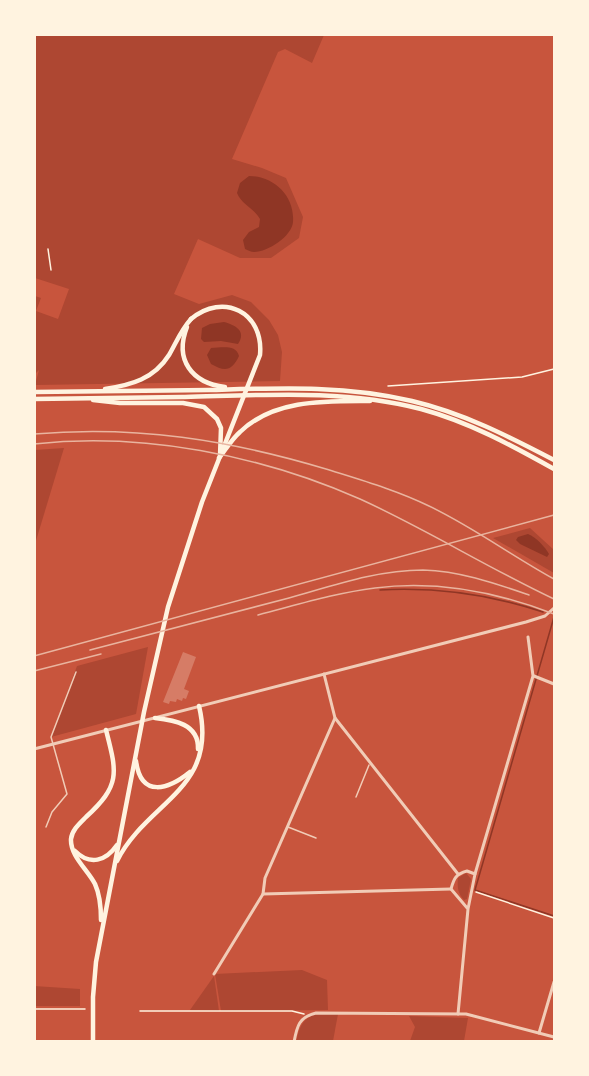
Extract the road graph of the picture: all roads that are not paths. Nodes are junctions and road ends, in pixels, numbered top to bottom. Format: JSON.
{"nodes":[{"id":1,"x":191,"y":319,"type":"junction"},
{"id":2,"x":239,"y":389,"type":"junction"},
{"id":3,"x":34,"y":392,"type":"edge"},
{"id":4,"x":88,"y":392,"type":"junction"},
{"id":5,"x":78,"y":398,"type":"junction"},
{"id":6,"x":34,"y":399,"type":"edge"},
{"id":7,"x":385,"y":401,"type":"junction"},
{"id":8,"x":231,"y":438,"type":"junction"},
{"id":9,"x":219,"y":458,"type":"junction"},
{"id":10,"x":555,"y":460,"type":"edge"},
{"id":11,"x":555,"y":469,"type":"edge"},
{"id":12,"x":555,"y":608,"type":"edge"},
{"id":13,"x":528,"y":637,"type":"dead end"},
{"id":14,"x":76,"y":672,"type":"dead end"},
{"id":15,"x":324,"y":674,"type":"junction"},
{"id":16,"x":535,"y":677,"type":"junction"},
{"id":17,"x":555,"y":684,"type":"edge"},
{"id":18,"x":199,"y":706,"type":"junction"},
{"id":19,"x":155,"y":718,"type":"junction"},
{"id":20,"x":335,"y":718,"type":"junction"},
{"id":21,"x":106,"y":730,"type":"junction"},
{"id":22,"x":51,"y":745,"type":"junction"},
{"id":23,"x":34,"y":749,"type":"edge"},
{"id":24,"x":135,"y":757,"type":"junction"},
{"id":25,"x":198,"y":759,"type":"junction"},
{"id":26,"x":370,"y":764,"type":"junction"},
{"id":27,"x":193,"y":770,"type":"junction"},
{"id":28,"x":356,"y":796,"type":"dead end"},
{"id":29,"x":287,"y":826,"type":"junction"},
{"id":30,"x":46,"y":827,"type":"dead end"},
{"id":31,"x":316,"y":838,"type":"dead end"},
{"id":32,"x":119,"y":843,"type":"junction"},
{"id":33,"x":72,"y":846,"type":"junction"},
{"id":34,"x":113,"y":869,"type":"junction"},
{"id":35,"x":458,"y":874,"type":"junction"},
{"id":36,"x":475,"y":874,"type":"junction"},
{"id":37,"x":451,"y":889,"type":"junction"},
{"id":38,"x":263,"y":894,"type":"junction"},
{"id":39,"x":468,"y":909,"type":"junction"},
{"id":40,"x":102,"y":928,"type":"junction"},
{"id":41,"x":214,"y":974,"type":"dead end"},
{"id":42,"x":555,"y":982,"type":"edge"},
{"id":43,"x":458,"y":1014,"type":"junction"},
{"id":44,"x":539,"y":1033,"type":"junction"},
{"id":45,"x":555,"y":1037,"type":"edge"},
{"id":46,"x":93,"y":1041,"type":"edge"},
{"id":47,"x":294,"y":1041,"type":"edge"}],
"edges":[{"from":1,"to":2,"type":"main road"},
{"from":1,"to":4,"type":"main road"},
{"from":1,"to":8,"type":"main road"},
{"from":2,"to":4,"type":"main road"},
{"from":2,"to":10,"type":"main road"},
{"from":3,"to":4,"type":"main road"},
{"from":5,"to":6,"type":"main road"},
{"from":5,"to":7,"type":"main road"},
{"from":5,"to":9,"type":"main road"},
{"from":7,"to":8,"type":"main road"},
{"from":7,"to":11,"type":"main road"},
{"from":8,"to":9,"type":"main road"},
{"from":9,"to":24,"type":"main road"},
{"from":12,"to":15,"type":"street"},
{"from":13,"to":16,"type":"street"},
{"from":14,"to":22,"type":"lane"},
{"from":15,"to":18,"type":"street"},
{"from":15,"to":20,"type":"street"},
{"from":16,"to":17,"type":"street"},
{"from":16,"to":36,"type":"street"},
{"from":18,"to":19,"type":"street"},
{"from":18,"to":25,"type":"main road"},
{"from":19,"to":21,"type":"street"},
{"from":19,"to":25,"type":"main road"},
{"from":20,"to":26,"type":"street"},
{"from":20,"to":29,"type":"street"},
{"from":21,"to":22,"type":"street"},
{"from":21,"to":33,"type":"main road"},
{"from":22,"to":23,"type":"street"},
{"from":22,"to":30,"type":"lane"},
{"from":24,"to":27,"type":"main road"},
{"from":24,"to":32,"type":"main road"},
{"from":25,"to":27,"type":"main road"},
{"from":26,"to":28,"type":"lane"},
{"from":26,"to":35,"type":"street"},
{"from":27,"to":34,"type":"main road"},
{"from":29,"to":31,"type":"lane"},
{"from":29,"to":38,"type":"street"},
{"from":32,"to":33,"type":"main road"},
{"from":32,"to":34,"type":"main road"},
{"from":33,"to":40,"type":"main road"},
{"from":34,"to":40,"type":"main road"},
{"from":35,"to":36,"type":"street"},
{"from":35,"to":37,"type":"street"},
{"from":36,"to":39,"type":"street"},
{"from":37,"to":38,"type":"street"},
{"from":37,"to":39,"type":"street"},
{"from":38,"to":41,"type":"street"},
{"from":39,"to":43,"type":"street"},
{"from":40,"to":46,"type":"main road"},
{"from":42,"to":44,"type":"street"},
{"from":43,"to":44,"type":"street"},
{"from":43,"to":47,"type":"street"},
{"from":44,"to":45,"type":"street"}]}
